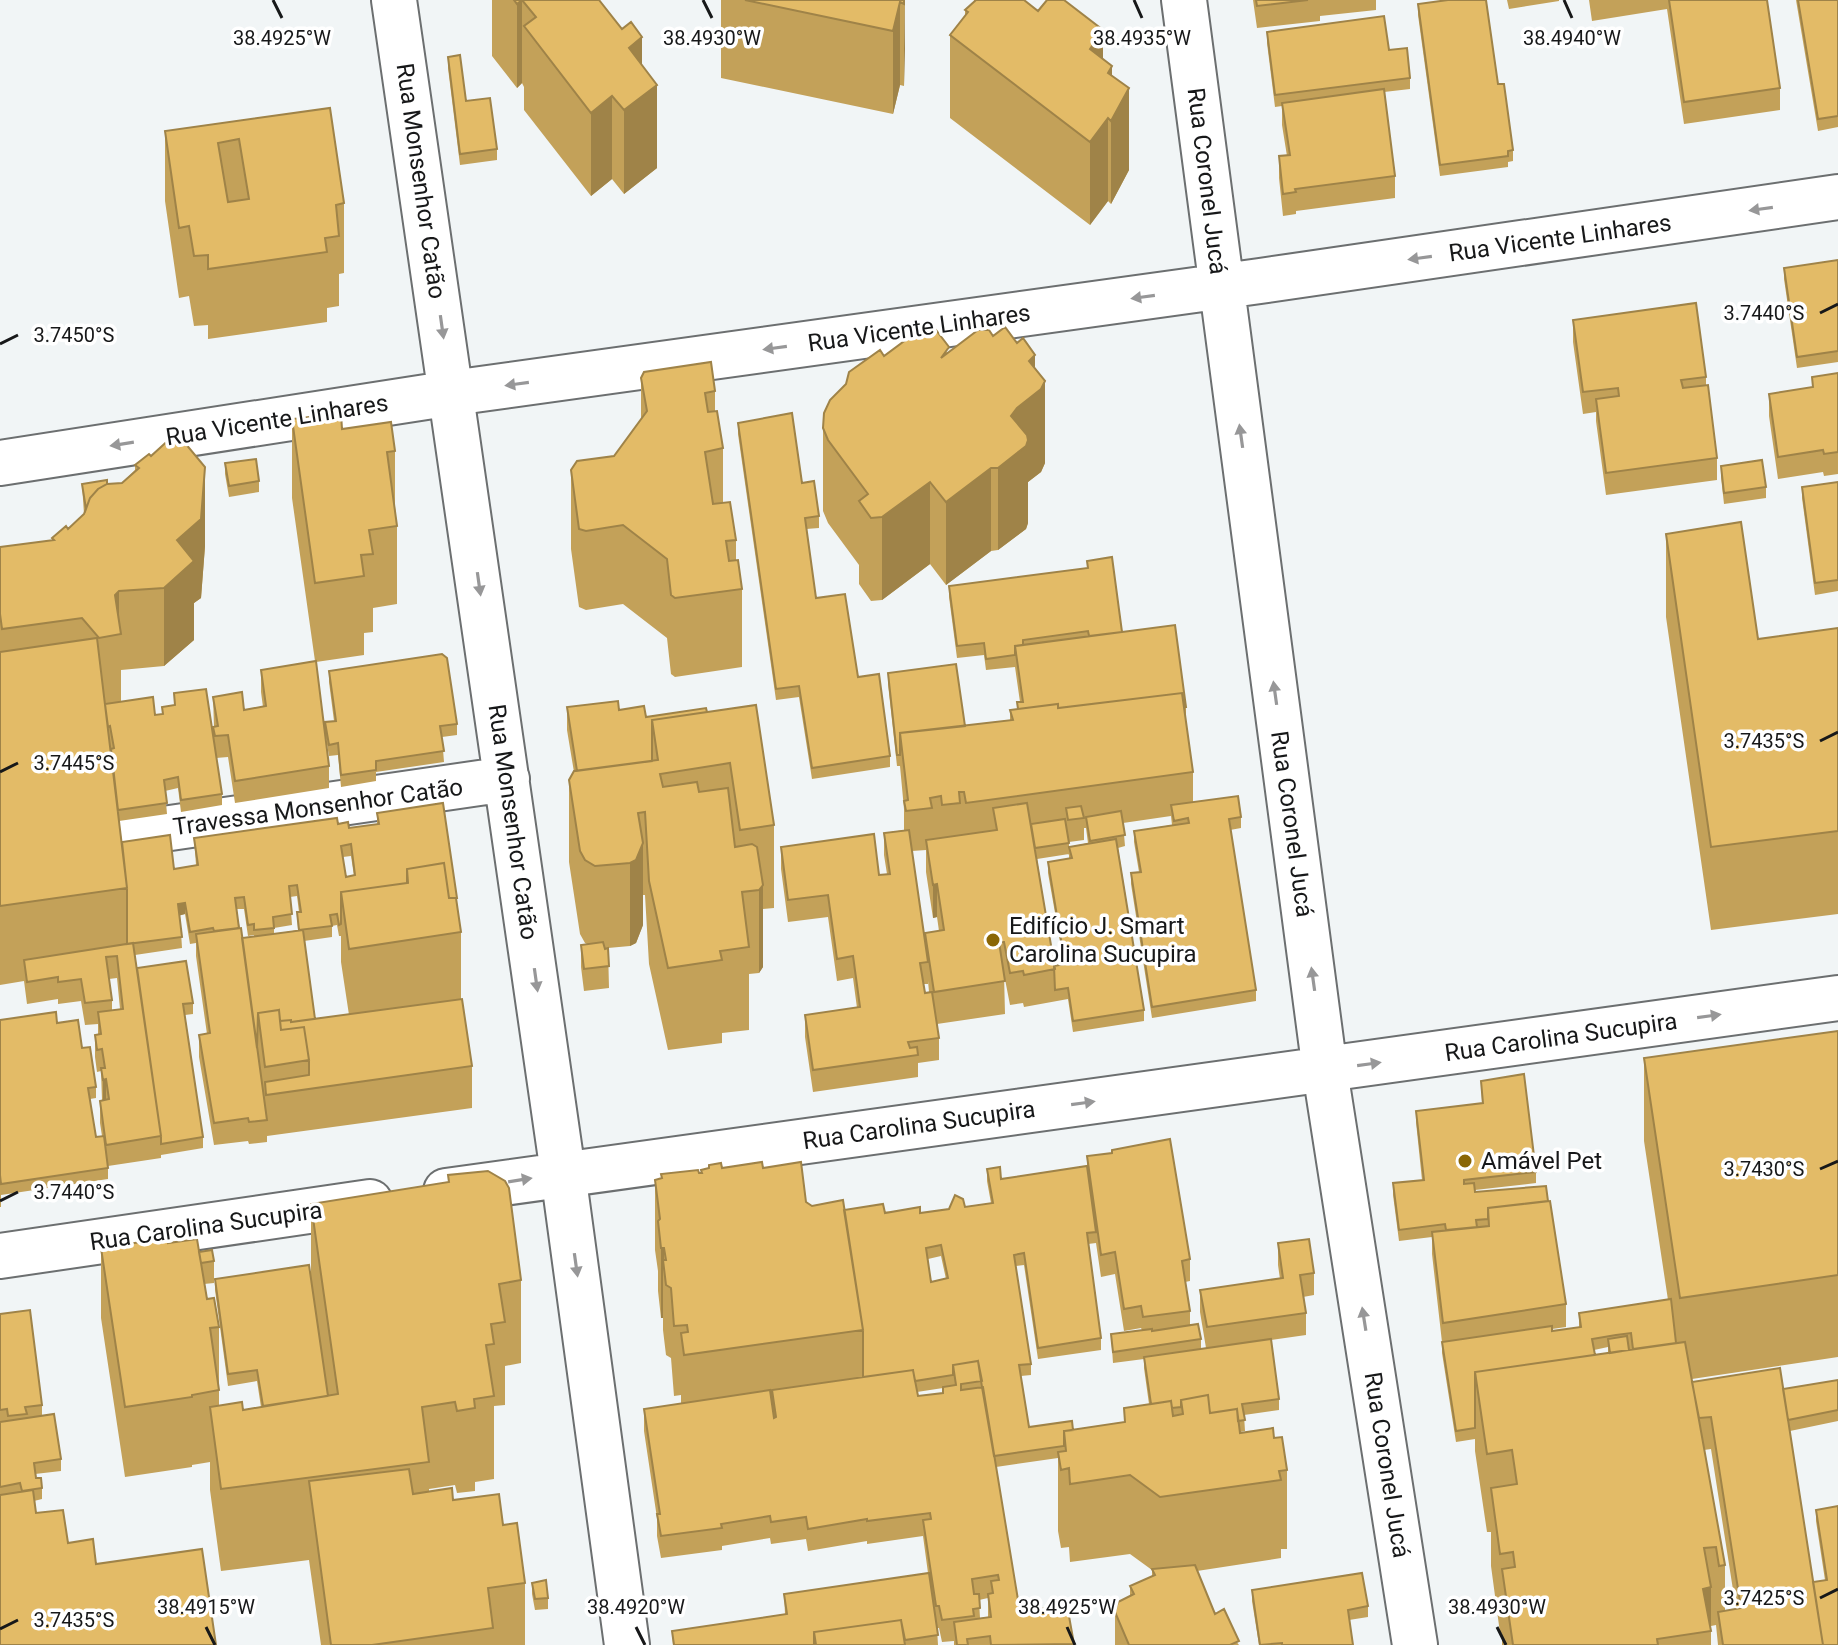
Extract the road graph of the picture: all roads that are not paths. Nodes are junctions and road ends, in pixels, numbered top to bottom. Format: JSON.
{"nodes":[{"id":1,"x":394,"y":0,"type":"edge"},
{"id":2,"x":1184,"y":0,"type":"edge"},
{"id":3,"x":1838,"y":197,"type":"edge"},
{"id":4,"x":1221,"y":286,"type":"junction"},
{"id":5,"x":452,"y":393,"type":"junction"},
{"id":6,"x":0,"y":463,"type":"edge"},
{"id":7,"x":507,"y":779,"type":"junction"},
{"id":8,"x":129,"y":834,"type":"dead end"},
{"id":9,"x":1838,"y":998,"type":"edge"},
{"id":10,"x":1325,"y":1071,"type":"junction"},
{"id":11,"x":563,"y":1173,"type":"junction"},
{"id":12,"x":0,"y":1256,"type":"edge"},
{"id":13,"x":627,"y":1645,"type":"edge"},
{"id":14,"x":1415,"y":1645,"type":"edge"}],
"edges":[{"from":1,"to":5,"type":"street","name":"Rua Monsenhor Catão","one_way":true},
{"from":2,"to":4,"type":"street","name":"Rua Coronel Jucá"},
{"from":3,"to":4,"type":"street","name":"Rua Vicente Linhares","one_way":true},
{"from":4,"to":5,"type":"street","name":"Rua Vicente Linhares","one_way":true},
{"from":10,"to":4,"type":"street","name":"Rua Coronel Jucá","one_way":true},
{"from":5,"to":6,"type":"street","name":"Rua Vicente Linhares","one_way":true},
{"from":5,"to":7,"type":"street","name":"Rua Monsenhor Catão","one_way":true},
{"from":7,"to":8,"type":"street","name":"Travessa Monsenhor Catão"},
{"from":7,"to":11,"type":"street","name":"Rua Monsenhor Catão","one_way":true},
{"from":10,"to":9,"type":"street","name":"Rua Carolina Sucupira","one_way":true},
{"from":11,"to":10,"type":"street","name":"Rua Carolina Sucupira","one_way":true},
{"from":14,"to":10,"type":"street","name":"Rua Coronel Jucá","one_way":true},
{"from":12,"to":11,"type":"street","name":"Rua Carolina Sucupira","one_way":true},
{"from":11,"to":13,"type":"street","name":"Rua Monsenhor Catão","one_way":true}]}
